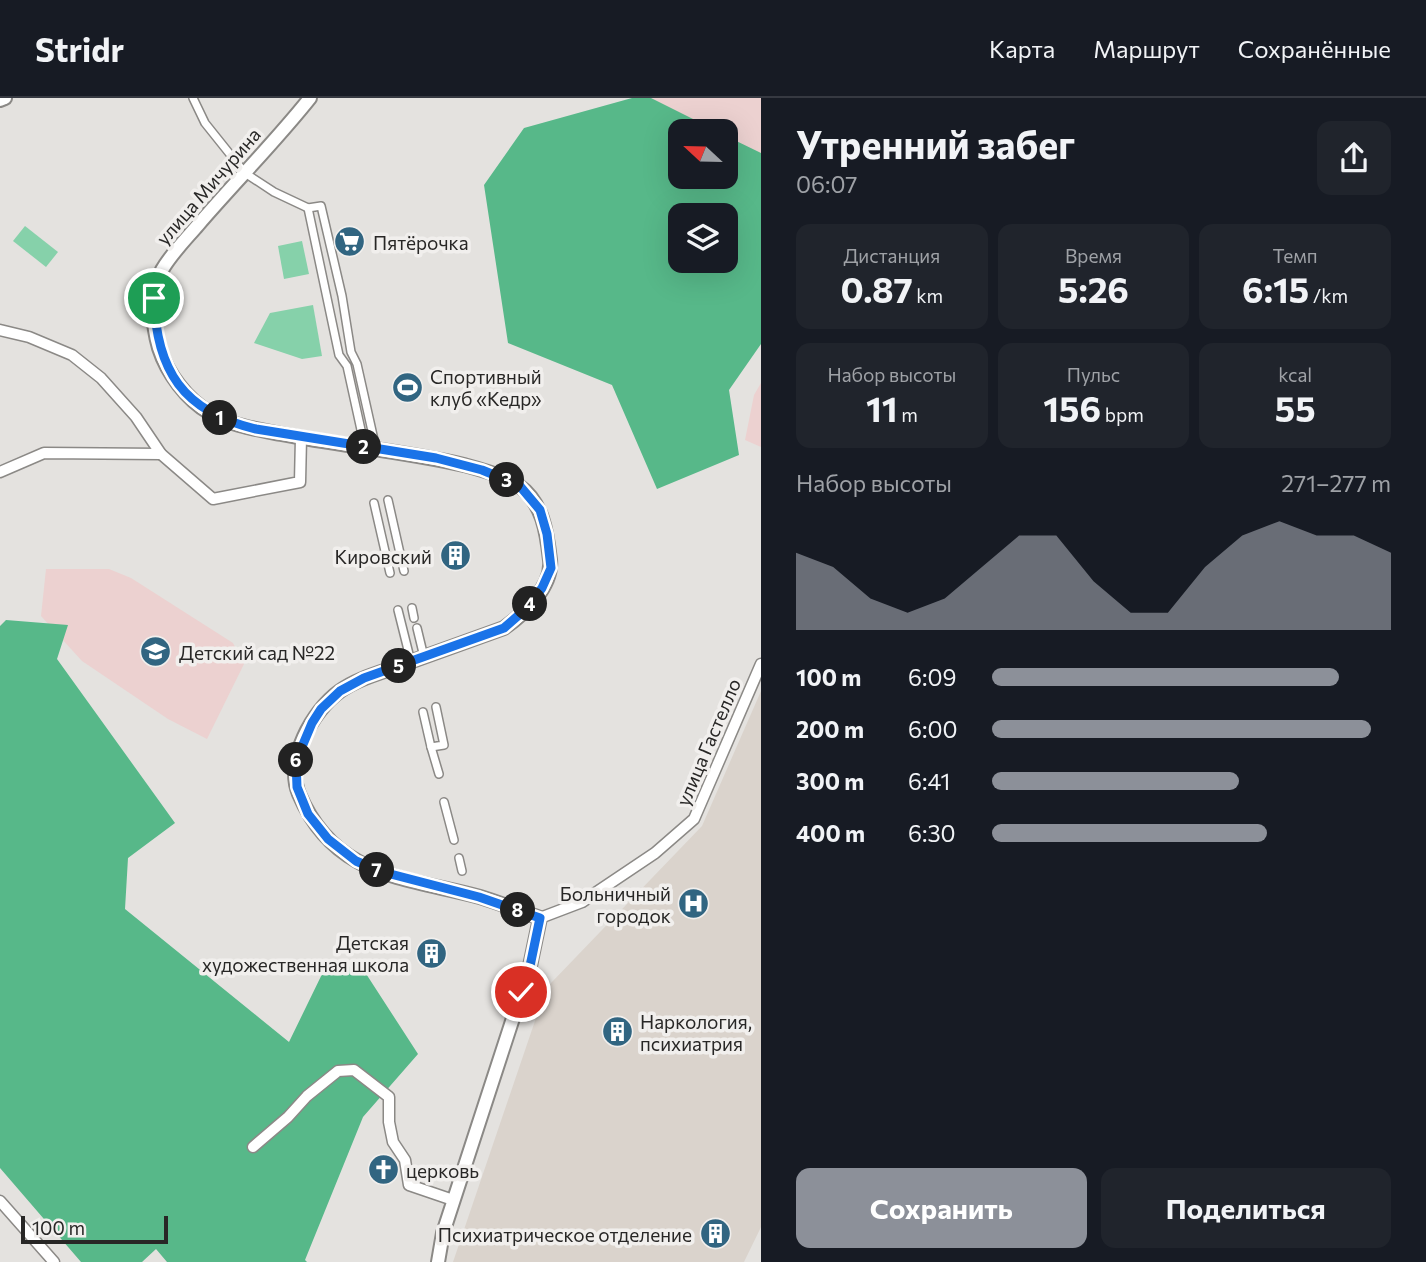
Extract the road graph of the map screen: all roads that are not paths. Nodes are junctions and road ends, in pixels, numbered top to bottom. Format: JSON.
{"nodes":[{"id":1,"x":193,"y":98,"type":"edge"},
{"id":2,"x":309,"y":99,"type":"edge"},
{"id":3,"x":244,"y":173,"type":"junction"},
{"id":4,"x":308,"y":208,"type":"junction"},
{"id":5,"x":0,"y":330,"type":"edge"},
{"id":6,"x":301,"y":438,"type":"junction"},
{"id":7,"x":363,"y":439,"type":"dead end"},
{"id":8,"x":374,"y":440,"type":"dead end"},
{"id":9,"x":161,"y":454,"type":"junction"},
{"id":10,"x":0,"y":472,"type":"edge"},
{"id":11,"x":388,"y":500,"type":"dead end"},
{"id":12,"x":374,"y":503,"type":"dead end"},
{"id":13,"x":404,"y":571,"type":"dead end"},
{"id":14,"x":390,"y":573,"type":"dead end"},
{"id":15,"x":412,"y":608,"type":"dead end"},
{"id":16,"x":398,"y":610,"type":"dead end"},
{"id":17,"x":414,"y":618,"type":"dead end"},
{"id":18,"x":417,"y":628,"type":"dead end"},
{"id":19,"x":424,"y":657,"type":"junction"},
{"id":20,"x":411,"y":662,"type":"junction"},
{"id":21,"x":761,"y":664,"type":"edge"},
{"id":22,"x":436,"y":707,"type":"dead end"},
{"id":23,"x":424,"y":712,"type":"dead end"},
{"id":24,"x":432,"y":747,"type":"junction"},
{"id":25,"x":439,"y":774,"type":"dead end"},
{"id":26,"x":444,"y":802,"type":"dead end"},
{"id":27,"x":454,"y":840,"type":"dead end"},
{"id":28,"x":459,"y":858,"type":"dead end"},
{"id":29,"x":462,"y":871,"type":"dead end"},
{"id":30,"x":540,"y":918,"type":"junction"},
{"id":31,"x":253,"y":1147,"type":"dead end"},
{"id":32,"x":453,"y":1200,"type":"junction"},
{"id":33,"x":0,"y":1201,"type":"edge"},
{"id":34,"x":54,"y":1262,"type":"edge"},
{"id":35,"x":438,"y":1262,"type":"edge"}],
"edges":[{"from":1,"to":3,"type":"street"},
{"from":2,"to":3,"type":"street","name":"улица Мичурина"},
{"from":3,"to":4,"type":"street"},
{"from":3,"to":6,"type":"street","name":"улица Мичурина"},
{"from":4,"to":7,"type":"street"},
{"from":4,"to":8,"type":"street"},
{"from":5,"to":9,"type":"street"},
{"from":6,"to":9,"type":"street"},
{"from":6,"to":19,"type":"street","name":"улица Мичурина"},
{"from":9,"to":10,"type":"street"},
{"from":11,"to":13,"type":"street"},
{"from":12,"to":14,"type":"street"},
{"from":15,"to":17,"type":"street"},
{"from":16,"to":20,"type":"street"},
{"from":18,"to":19,"type":"street"},
{"from":19,"to":20,"type":"street","name":"улица Мичурина"},
{"from":20,"to":30,"type":"street","name":"улица Мичурина"},
{"from":21,"to":30,"type":"street","name":"улица Гастелло"},
{"from":22,"to":24,"type":"street"},
{"from":23,"to":24,"type":"street"},
{"from":24,"to":25,"type":"street"},
{"from":26,"to":27,"type":"street"},
{"from":28,"to":29,"type":"street"},
{"from":30,"to":32,"type":"street"},
{"from":31,"to":32,"type":"street"},
{"from":32,"to":35,"type":"street"},
{"from":33,"to":34,"type":"street"}]}
